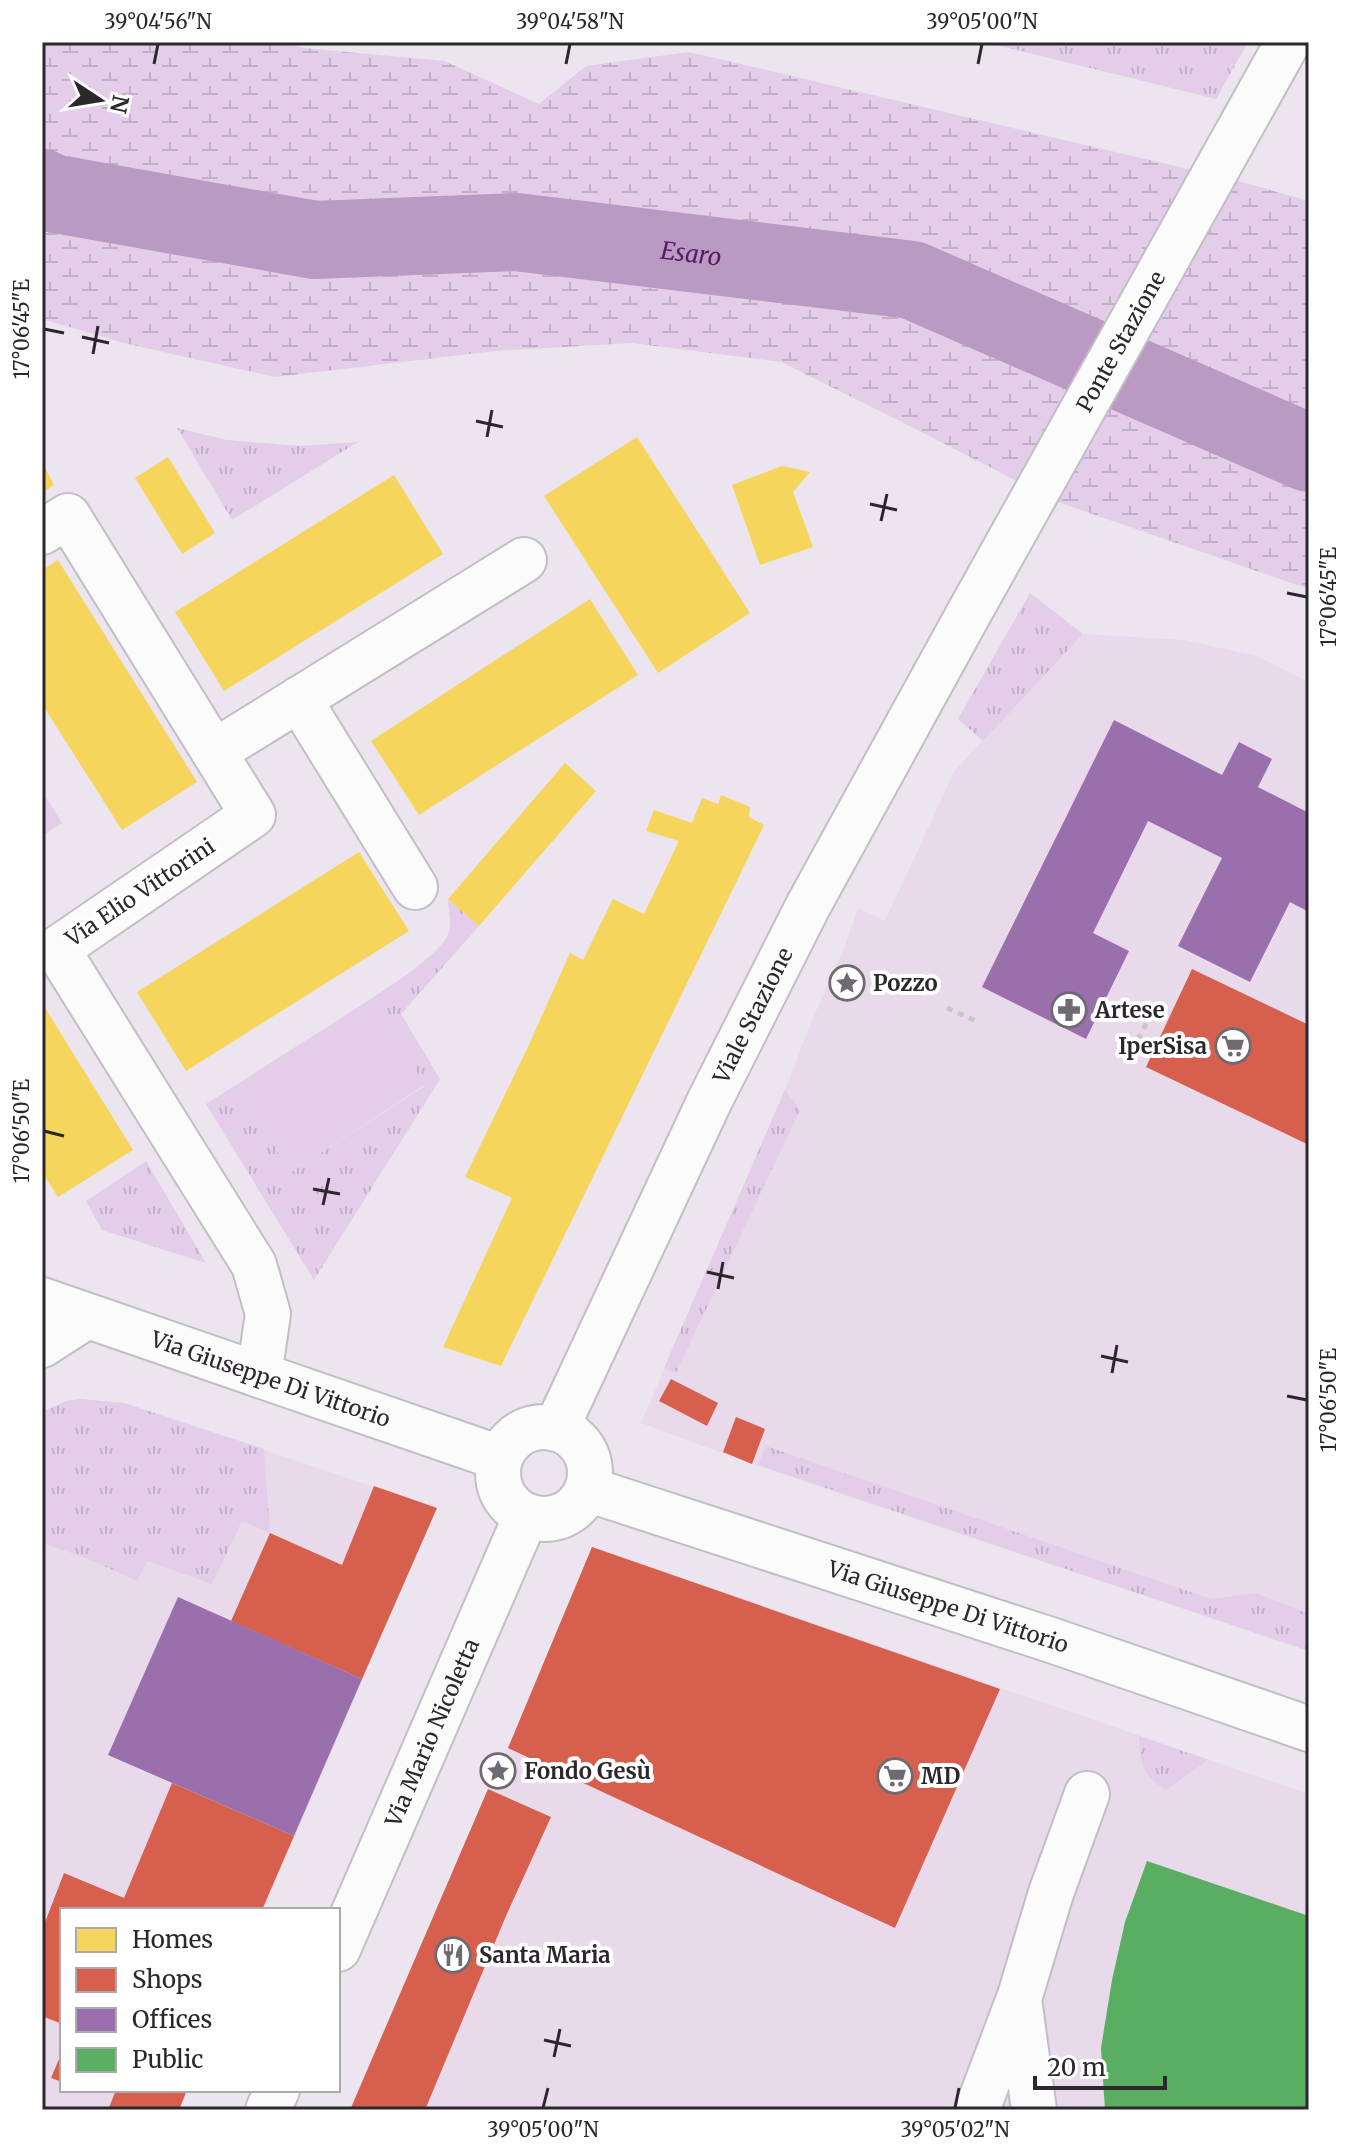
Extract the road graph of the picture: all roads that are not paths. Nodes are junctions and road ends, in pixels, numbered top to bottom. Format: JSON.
{"nodes":[{"id":1,"x":1280,"y":55,"type":"edge"},
{"id":2,"x":55,"y":524,"type":"edge"},
{"id":3,"x":524,"y":560,"type":"dead end"},
{"id":4,"x":969,"y":613,"type":"joint"},
{"id":5,"x":299,"y":699,"type":"junction"},
{"id":6,"x":214,"y":752,"type":"junction"},
{"id":7,"x":415,"y":887,"type":"dead end"},
{"id":8,"x":42,"y":1300,"type":"edge"},
{"id":9,"x":87,"y":1316,"type":"junction"},
{"id":10,"x":42,"y":1345,"type":"edge"},
{"id":11,"x":259,"y":1375,"type":"junction"},
{"id":12,"x":556,"y":1429,"type":"junction"},
{"id":13,"x":500,"y":1458,"type":"junction"},
{"id":14,"x":587,"y":1489,"type":"junction"},
{"id":15,"x":526,"y":1516,"type":"junction"},
{"id":16,"x":1309,"y":1729,"type":"edge"},
{"id":17,"x":1087,"y":1794,"type":"dead end"},
{"id":18,"x":340,"y":1944,"type":"edge"},
{"id":19,"x":1019,"y":1999,"type":"junction"},
{"id":20,"x":977,"y":2110,"type":"edge"},
{"id":21,"x":1034,"y":2110,"type":"edge"}],
"edges":[{"from":1,"to":4,"type":"street","name":"Ponte Stazione"},
{"from":2,"to":6,"type":"street","name":"Via Elio Vittorini"},
{"from":3,"to":5,"type":"street"},
{"from":4,"to":12,"type":"street","name":"Viale Stazione"},
{"from":5,"to":6,"type":"street"},
{"from":5,"to":7,"type":"street"},
{"from":6,"to":11,"type":"street","name":"Via Elio Vittorini"},
{"from":8,"to":9,"type":"street","name":"Via Giuseppe Di Vittorio"},
{"from":9,"to":10,"type":"street"},
{"from":9,"to":11,"type":"street","name":"Via Giuseppe Di Vittorio"},
{"from":11,"to":13,"type":"street","name":"Via Giuseppe Di Vittorio"},
{"from":12,"to":13,"type":"street"},
{"from":12,"to":14,"type":"street"},
{"from":13,"to":15,"type":"street"},
{"from":14,"to":15,"type":"street"},
{"from":14,"to":16,"type":"street","name":"Via Giuseppe Di Vittorio"},
{"from":15,"to":18,"type":"street","name":"Via Mario Nicoletta"},
{"from":17,"to":19,"type":"street"},
{"from":19,"to":20,"type":"street"},
{"from":19,"to":21,"type":"street"}]}
